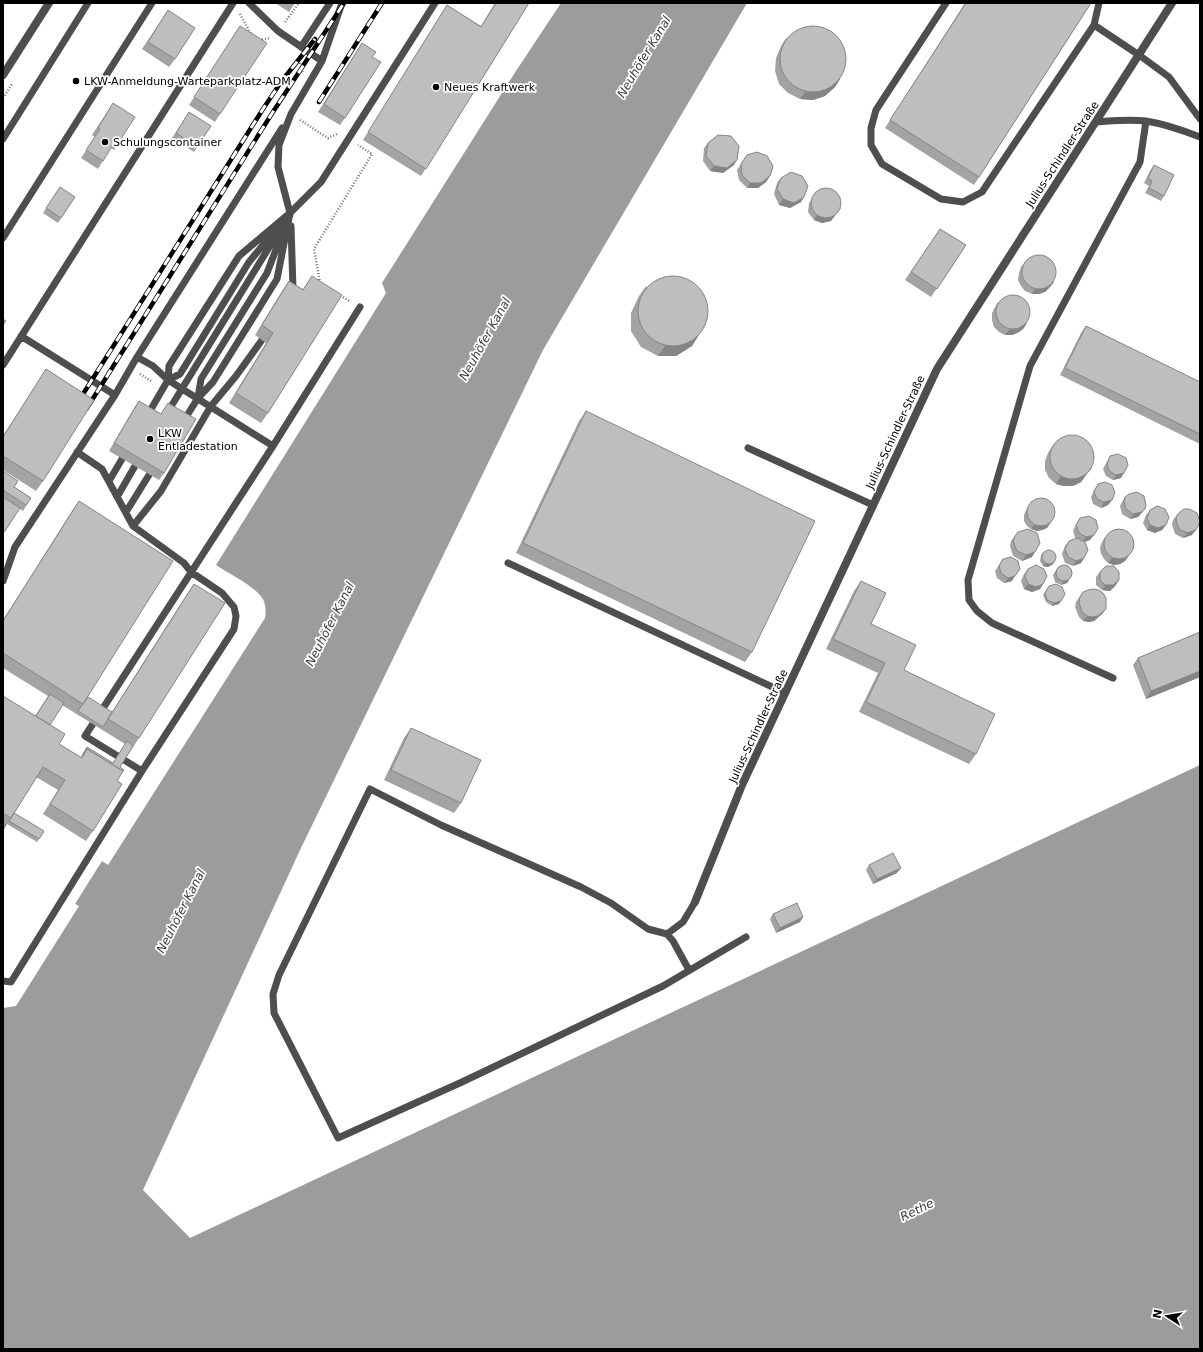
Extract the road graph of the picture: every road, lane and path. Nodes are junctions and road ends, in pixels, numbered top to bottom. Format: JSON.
{"nodes":[{"id":1,"x":49,"y":3,"type":"edge"},
{"id":2,"x":88,"y":3,"type":"edge"},
{"id":3,"x":152,"y":3,"type":"edge"},
{"id":4,"x":249,"y":3,"type":"edge"},
{"id":5,"x":299,"y":3,"type":"edge"},
{"id":6,"x":330,"y":3,"type":"edge"},
{"id":7,"x":342,"y":3,"type":"edge"},
{"id":8,"x":435,"y":3,"type":"edge"},
{"id":9,"x":946,"y":3,"type":"edge"},
{"id":10,"x":1099,"y":3,"type":"edge"},
{"id":11,"x":1172,"y":3,"type":"edge"},
{"id":12,"x":232,"y":4,"type":"edge"},
{"id":13,"x":1094,"y":24,"type":"junction"},
{"id":14,"x":278,"y":31,"type":"junction"},
{"id":15,"x":302,"y":47,"type":"junction"},
{"id":16,"x":1139,"y":55,"type":"junction"},
{"id":17,"x":298,"y":59,"type":"dead end"},
{"id":18,"x":322,"y":61,"type":"junction"},
{"id":19,"x":304,"y":74,"type":"dead end"},
{"id":20,"x":3,"y":75,"type":"edge"},
{"id":21,"x":291,"y":114,"type":"junction"},
{"id":22,"x":1200,"y":119,"type":"edge"},
{"id":23,"x":1146,"y":121,"type":"junction"},
{"id":24,"x":1096,"y":122,"type":"junction"},
{"id":25,"x":350,"y":135,"type":"junction"},
{"id":26,"x":1200,"y":137,"type":"edge"},
{"id":27,"x":3,"y":138,"type":"edge"},
{"id":28,"x":290,"y":213,"type":"junction"},
{"id":29,"x":3,"y":238,"type":"edge"},
{"id":30,"x":326,"y":286,"type":"edge"},
{"id":31,"x":332,"y":290,"type":"edge"},
{"id":32,"x":291,"y":292,"type":"edge"},
{"id":33,"x":360,"y":306,"type":"joint"},
{"id":34,"x":21,"y":336,"type":"junction"},
{"id":35,"x":262,"y":340,"type":"edge"},
{"id":36,"x":137,"y":357,"type":"junction"},
{"id":37,"x":3,"y":365,"type":"edge"},
{"id":38,"x":168,"y":380,"type":"junction"},
{"id":39,"x":181,"y":388,"type":"junction"},
{"id":40,"x":115,"y":395,"type":"junction"},
{"id":41,"x":198,"y":398,"type":"junction"},
{"id":42,"x":211,"y":406,"type":"junction"},
{"id":43,"x":167,"y":413,"type":"edge"},
{"id":44,"x":147,"y":416,"type":"edge"},
{"id":45,"x":182,"y":422,"type":"edge"},
{"id":46,"x":273,"y":446,"type":"junction"},
{"id":47,"x":748,"y":448,"type":"dead end"},
{"id":48,"x":77,"y":452,"type":"junction"},
{"id":49,"x":122,"y":459,"type":"edge"},
{"id":50,"x":135,"y":466,"type":"edge"},
{"id":51,"x":149,"y":475,"type":"edge"},
{"id":52,"x":109,"y":481,"type":"junction"},
{"id":53,"x":117,"y":497,"type":"junction"},
{"id":54,"x":873,"y":505,"type":"junction"},
{"id":55,"x":126,"y":512,"type":"junction"},
{"id":56,"x":134,"y":526,"type":"junction"},
{"id":57,"x":508,"y":563,"type":"dead end"},
{"id":58,"x":191,"y":572,"type":"junction"},
{"id":59,"x":3,"y":581,"type":"edge"},
{"id":60,"x":1113,"y":678,"type":"dead end"},
{"id":61,"x":785,"y":693,"type":"junction"},
{"id":62,"x":142,"y":771,"type":"junction"},
{"id":63,"x":695,"y":902,"type":"joint"},
{"id":64,"x":667,"y":934,"type":"junction"},
{"id":65,"x":746,"y":937,"type":"dead end"},
{"id":66,"x":689,"y":970,"type":"junction"},
{"id":67,"x":3,"y":981,"type":"edge"}],
"edges":[{"from":1,"to":20,"type":"street"},
{"from":2,"to":27,"type":"lane"},
{"from":3,"to":29,"type":"lane"},
{"from":4,"to":14,"type":"lane"},
{"from":5,"to":14,"type":"path"},
{"from":6,"to":15,"type":"lane"},
{"from":7,"to":18,"type":"lane"},
{"from":8,"to":25,"type":"lane"},
{"from":9,"to":13,"type":"lane"},
{"from":10,"to":13,"type":"lane"},
{"from":11,"to":16,"type":"street","name":"Julius-Schindler-Straße"},
{"from":12,"to":14,"type":"path"},
{"from":12,"to":34,"type":"lane"},
{"from":13,"to":16,"type":"lane"},
{"from":14,"to":15,"type":"lane"},
{"from":15,"to":18,"type":"lane"},
{"from":16,"to":22,"type":"lane"},
{"from":16,"to":24,"type":"street","name":"Julius-Schindler-Straße"},
{"from":17,"to":19,"type":"path"},
{"from":18,"to":21,"type":"lane"},
{"from":21,"to":25,"type":"path"},
{"from":21,"to":28,"type":"lane"},
{"from":21,"to":36,"type":"lane"},
{"from":23,"to":24,"type":"lane"},
{"from":23,"to":26,"type":"lane"},
{"from":23,"to":60,"type":"lane"},
{"from":24,"to":54,"type":"street","name":"Julius-Schindler-Straße"},
{"from":25,"to":28,"type":"lane"},
{"from":25,"to":30,"type":"path"},
{"from":28,"to":32,"type":"lane"},
{"from":28,"to":38,"type":"lane"},
{"from":28,"to":38,"type":"lane"},
{"from":28,"to":39,"type":"lane"},
{"from":28,"to":41,"type":"lane"},
{"from":28,"to":41,"type":"lane"},
{"from":31,"to":33,"type":"path"},
{"from":33,"to":46,"type":"lane"},
{"from":34,"to":37,"type":"lane"},
{"from":34,"to":40,"type":"lane"},
{"from":35,"to":42,"type":"lane"},
{"from":36,"to":38,"type":"lane"},
{"from":36,"to":40,"type":"lane"},
{"from":38,"to":39,"type":"lane"},
{"from":38,"to":44,"type":"lane"},
{"from":39,"to":41,"type":"lane"},
{"from":39,"to":43,"type":"lane"},
{"from":40,"to":48,"type":"lane"},
{"from":41,"to":42,"type":"lane"},
{"from":41,"to":45,"type":"lane"},
{"from":42,"to":46,"type":"lane"},
{"from":42,"to":56,"type":"lane"},
{"from":46,"to":58,"type":"lane"},
{"from":47,"to":54,"type":"lane"},
{"from":48,"to":52,"type":"lane"},
{"from":48,"to":59,"type":"lane"},
{"from":49,"to":52,"type":"lane"},
{"from":50,"to":53,"type":"lane"},
{"from":51,"to":55,"type":"lane"},
{"from":52,"to":53,"type":"lane"},
{"from":53,"to":55,"type":"lane"},
{"from":54,"to":61,"type":"street","name":"Julius-Schindler-Straße"},
{"from":55,"to":56,"type":"lane"},
{"from":56,"to":58,"type":"lane"},
{"from":57,"to":61,"type":"lane"},
{"from":58,"to":62,"type":"lane"},
{"from":58,"to":62,"type":"lane"},
{"from":61,"to":63,"type":"street","name":"Julius-Schindler-Straße"},
{"from":62,"to":67,"type":"lane"},
{"from":63,"to":64,"type":"lane"},
{"from":64,"to":66,"type":"lane"},
{"from":64,"to":66,"type":"lane"},
{"from":65,"to":66,"type":"lane"}]}
